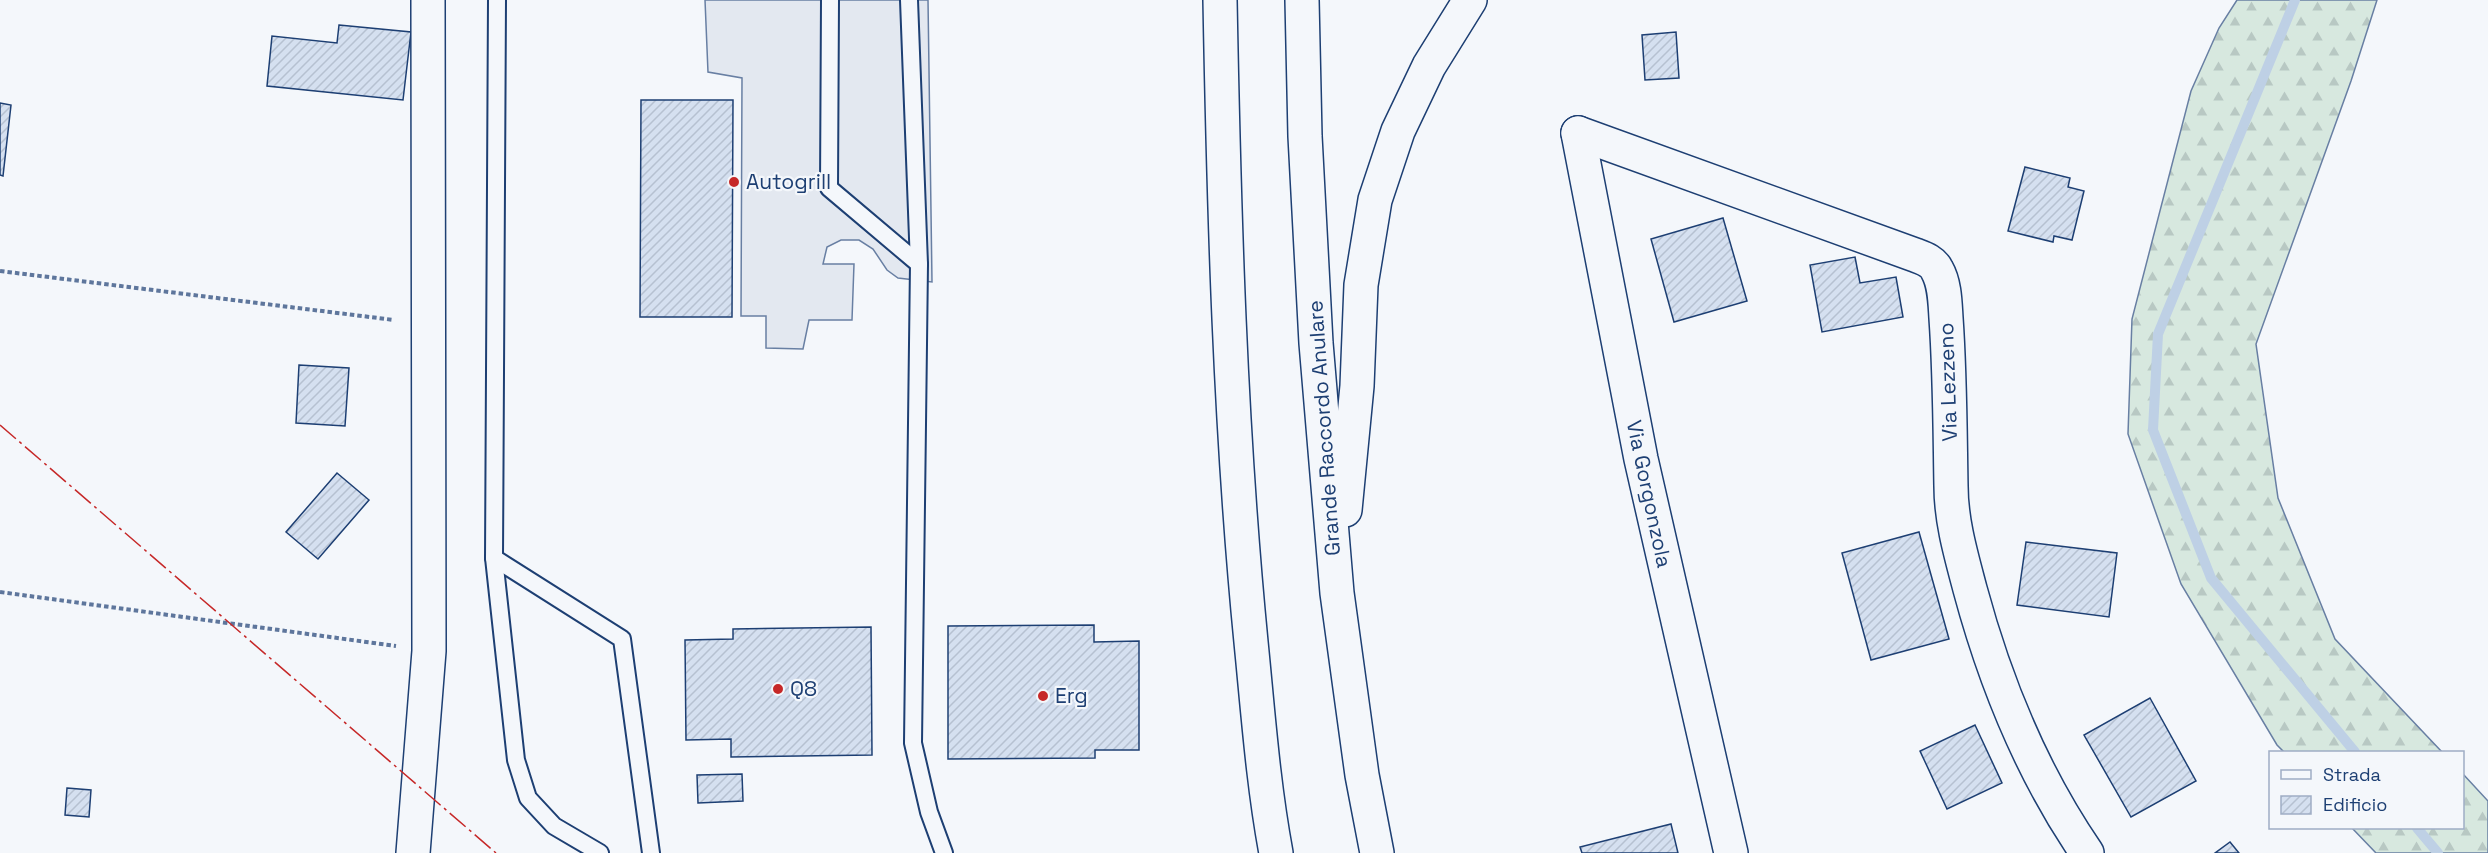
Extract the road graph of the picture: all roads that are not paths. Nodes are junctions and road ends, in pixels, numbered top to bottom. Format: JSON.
{"nodes":[{"id":1,"x":428,"y":0,"type":"edge"},
{"id":2,"x":497,"y":0,"type":"edge"},
{"id":3,"x":830,"y":0,"type":"edge"},
{"id":4,"x":909,"y":0,"type":"edge"},
{"id":5,"x":1220,"y":0,"type":"edge"},
{"id":6,"x":1302,"y":0,"type":"edge"},
{"id":7,"x":1470,"y":0,"type":"edge"},
{"id":8,"x":1578,"y":133,"type":"joint"},
{"id":9,"x":919,"y":264,"type":"junction"},
{"id":10,"x":494,"y":558,"type":"junction"},
{"id":11,"x":1337,"y":593,"type":"junction"},
{"id":12,"x":413,"y":853,"type":"edge"},
{"id":13,"x":600,"y":853,"type":"edge"},
{"id":14,"x":651,"y":853,"type":"edge"},
{"id":15,"x":944,"y":853,"type":"edge"},
{"id":16,"x":1276,"y":853,"type":"edge"},
{"id":17,"x":1377,"y":853,"type":"edge"},
{"id":18,"x":1731,"y":853,"type":"edge"},
{"id":19,"x":2087,"y":853,"type":"edge"}],
"edges":[{"from":1,"to":12,"type":"main road"},
{"from":2,"to":10,"type":"lane"},
{"from":3,"to":9,"type":"lane"},
{"from":4,"to":9,"type":"lane"},
{"from":5,"to":16,"type":"main road"},
{"from":6,"to":11,"type":"main road","name":"Grande Raccordo Anulare"},
{"from":7,"to":11,"type":"main road"},
{"from":8,"to":18,"type":"main road","name":"Via Gorgonzola"},
{"from":8,"to":19,"type":"main road","name":"Via Lezzeno"},
{"from":9,"to":15,"type":"lane"},
{"from":10,"to":13,"type":"lane"},
{"from":10,"to":14,"type":"lane"},
{"from":11,"to":17,"type":"main road","name":"Grande Raccordo Anulare"}]}
